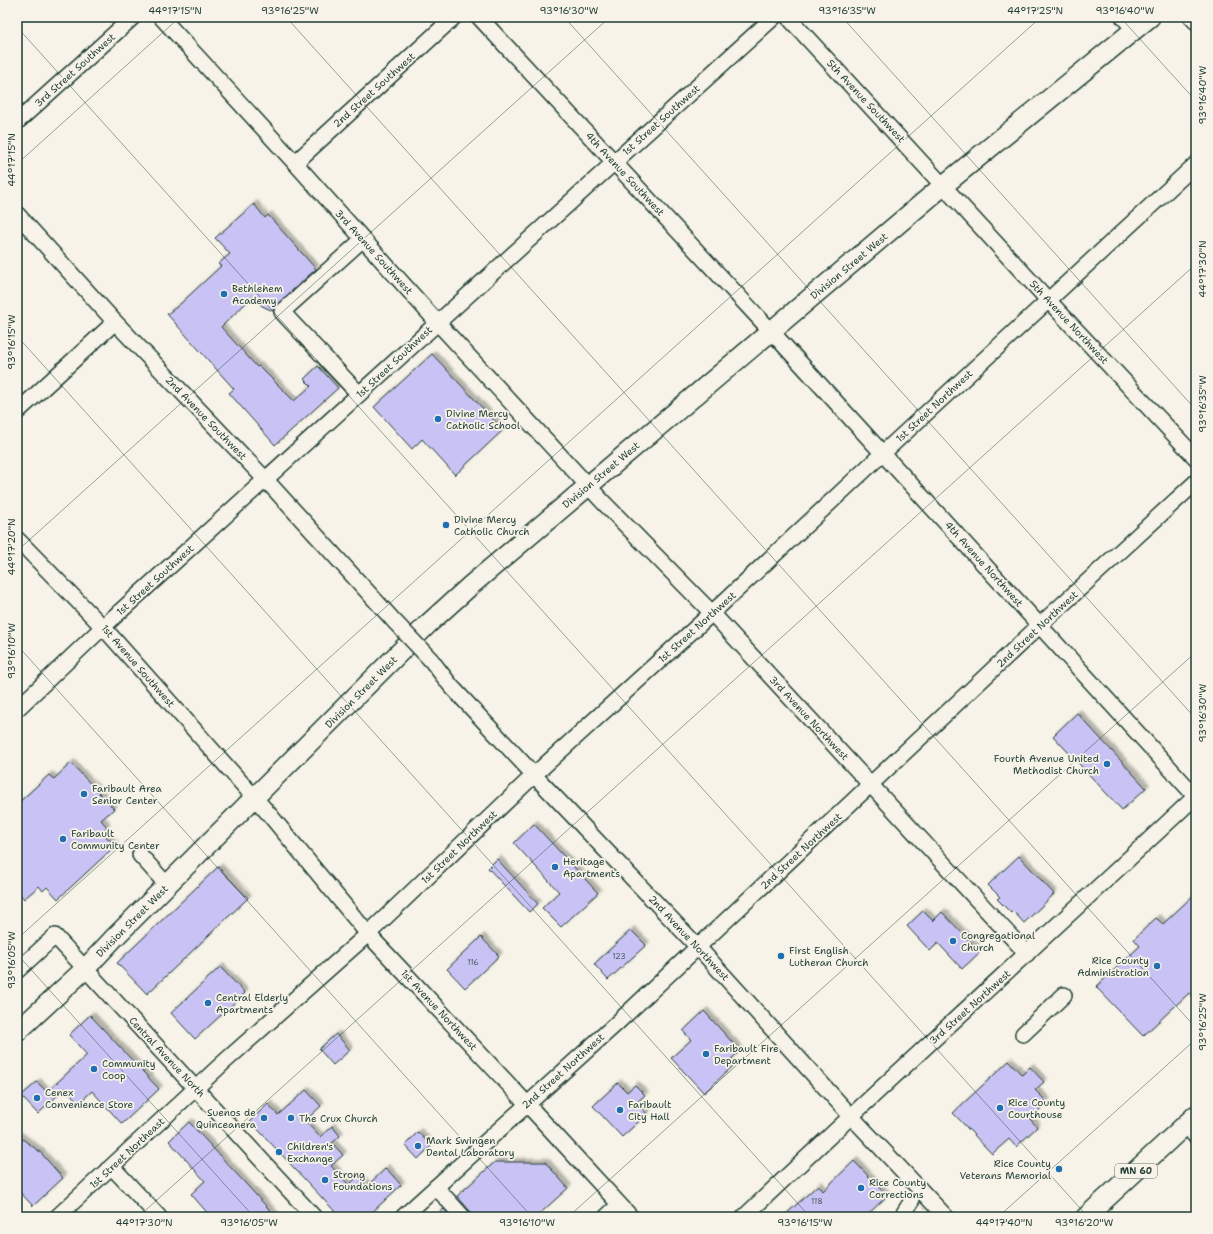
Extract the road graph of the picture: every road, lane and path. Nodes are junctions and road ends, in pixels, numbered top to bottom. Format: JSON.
{"nodes":[{"id":1,"x":133,"y":17,"type":"edge"},
{"id":2,"x":161,"y":17,"type":"edge"},
{"id":3,"x":454,"y":17,"type":"edge"},
{"id":4,"x":479,"y":17,"type":"edge"},
{"id":5,"x":774,"y":17,"type":"edge"},
{"id":6,"x":788,"y":17,"type":"edge"},
{"id":7,"x":1150,"y":17,"type":"edge"},
{"id":8,"x":1191,"y":17,"type":"edge"},
{"id":9,"x":1196,"y":22,"type":"edge"},
{"id":10,"x":1129,"y":23,"type":"edge"},
{"id":11,"x":17,"y":122,"type":"edge"},
{"id":12,"x":295,"y":162,"type":"junction"},
{"id":13,"x":613,"y":162,"type":"junction"},
{"id":14,"x":1196,"y":164,"type":"edge"},
{"id":15,"x":944,"y":186,"type":"junction"},
{"id":16,"x":17,"y":214,"type":"edge"},
{"id":17,"x":363,"y":239,"type":"junction"},
{"id":18,"x":1048,"y":300,"type":"junction"},
{"id":19,"x":115,"y":322,"type":"junction"},
{"id":20,"x":437,"y":322,"type":"junction"},
{"id":21,"x":771,"y":331,"type":"junction"},
{"id":22,"x":359,"y":394,"type":"junction"},
{"id":23,"x":17,"y":412,"type":"edge"},
{"id":24,"x":882,"y":453,"type":"junction"},
{"id":25,"x":1196,"y":458,"type":"edge"},
{"id":26,"x":266,"y":480,"type":"junction"},
{"id":27,"x":1196,"y":482,"type":"edge"},
{"id":28,"x":588,"y":486,"type":"junction"},
{"id":29,"x":17,"y":539,"type":"edge"},
{"id":30,"x":712,"y":613,"type":"junction"},
{"id":31,"x":1040,"y":625,"type":"junction"},
{"id":32,"x":104,"y":627,"type":"junction"},
{"id":33,"x":431,"y":660,"type":"joint"},
{"id":34,"x":17,"y":709,"type":"edge"},
{"id":35,"x":534,"y":775,"type":"junction"},
{"id":36,"x":871,"y":785,"type":"junction"},
{"id":37,"x":1196,"y":797,"type":"edge"},
{"id":38,"x":254,"y":798,"type":"junction"},
{"id":39,"x":140,"y":855,"type":"dead end"},
{"id":40,"x":167,"y":885,"type":"junction"},
{"id":41,"x":368,"y":934,"type":"junction"},
{"id":42,"x":698,"y":947,"type":"junction"},
{"id":43,"x":1027,"y":954,"type":"junction"},
{"id":44,"x":85,"y":969,"type":"junction"},
{"id":45,"x":17,"y":971,"type":"edge"},
{"id":46,"x":1064,"y":994,"type":"dead end"},
{"id":47,"x":17,"y":1032,"type":"edge"},
{"id":48,"x":1022,"y":1034,"type":"dead end"},
{"id":49,"x":196,"y":1088,"type":"junction"},
{"id":50,"x":527,"y":1104,"type":"junction"},
{"id":51,"x":850,"y":1115,"type":"junction"},
{"id":52,"x":1192,"y":1126,"type":"edge"},
{"id":53,"x":112,"y":1167,"type":"junction"},
{"id":54,"x":436,"y":1187,"type":"junction"},
{"id":55,"x":911,"y":1202,"type":"dead end"},
{"id":56,"x":619,"y":1205,"type":"junction"},
{"id":57,"x":57,"y":1217,"type":"edge"},
{"id":58,"x":159,"y":1217,"type":"edge"},
{"id":59,"x":314,"y":1217,"type":"edge"},
{"id":60,"x":403,"y":1217,"type":"edge"},
{"id":61,"x":463,"y":1217,"type":"edge"},
{"id":62,"x":606,"y":1217,"type":"edge"},
{"id":63,"x":631,"y":1217,"type":"edge"},
{"id":64,"x":744,"y":1217,"type":"edge"},
{"id":65,"x":904,"y":1217,"type":"edge"},
{"id":66,"x":946,"y":1217,"type":"edge"},
{"id":67,"x":1086,"y":1217,"type":"edge"}],
"edges":[{"from":1,"to":11,"type":"street","name":"3rd Street Southwest"},
{"from":2,"to":12,"type":"street","name":"3rd Avenue Southwest"},
{"from":3,"to":12,"type":"street","name":"2nd Street Southwest"},
{"from":4,"to":13,"type":"street","name":"4th Avenue Southwest"},
{"from":5,"to":13,"type":"street","name":"1st Street Southwest"},
{"from":6,"to":15,"type":"street","name":"5th Avenue Southwest"},
{"from":7,"to":10,"type":"main road","name":"Division Street West"},
{"from":8,"to":9,"type":"street"},
{"from":10,"to":15,"type":"main road","name":"Division Street West"},
{"from":12,"to":17,"type":"street","name":"3rd Avenue Southwest"},
{"from":13,"to":20,"type":"street","name":"1st Street Southwest"},
{"from":13,"to":21,"type":"street","name":"4th Avenue Southwest"},
{"from":14,"to":18,"type":"street","name":"1st Street Northwest"},
{"from":15,"to":18,"type":"street","name":"5th Avenue Northwest"},
{"from":15,"to":21,"type":"main road","name":"Division Street West"},
{"from":16,"to":19,"type":"street","name":"2nd Avenue Southwest"},
{"from":17,"to":20,"type":"street","name":"3rd Avenue Southwest"},
{"from":17,"to":22,"type":"street"},
{"from":18,"to":24,"type":"street","name":"1st Street Northwest"},
{"from":18,"to":25,"type":"street","name":"5th Avenue Northwest"},
{"from":19,"to":23,"type":"street"},
{"from":19,"to":26,"type":"street","name":"2nd Avenue Southwest"},
{"from":20,"to":22,"type":"street","name":"1st Street Southwest"},
{"from":20,"to":28,"type":"street","name":"3rd Avenue Southwest"},
{"from":21,"to":24,"type":"street","name":"4th Avenue Northwest"},
{"from":21,"to":28,"type":"main road","name":"Division Street West"},
{"from":22,"to":26,"type":"street","name":"1st Street Southwest"},
{"from":24,"to":30,"type":"street","name":"1st Street Northwest"},
{"from":24,"to":31,"type":"street","name":"4th Avenue Northwest"},
{"from":26,"to":32,"type":"street","name":"1st Street Southwest"},
{"from":26,"to":33,"type":"street","name":"2nd Avenue Southwest","bridge":true},
{"from":27,"to":31,"type":"street","name":"2nd Street Northwest"},
{"from":28,"to":30,"type":"street","name":"3rd Avenue Northwest"},
{"from":28,"to":38,"type":"main road","name":"Division Street West"},
{"from":29,"to":32,"type":"street","name":"1st Avenue Southwest"},
{"from":30,"to":35,"type":"street","name":"1st Street Northwest"},
{"from":30,"to":36,"type":"street","name":"3rd Avenue Northwest"},
{"from":31,"to":36,"type":"street","name":"2nd Street Northwest"},
{"from":31,"to":37,"type":"street","name":"4th Avenue Northwest"},
{"from":32,"to":34,"type":"street","name":"1st Street Southwest"},
{"from":32,"to":38,"type":"street","name":"1st Avenue Southwest"},
{"from":33,"to":35,"type":"street","name":"2nd Avenue Northwest"},
{"from":35,"to":41,"type":"street","name":"1st Street Northwest"},
{"from":35,"to":42,"type":"street","name":"2nd Avenue Northwest"},
{"from":36,"to":42,"type":"street","name":"2nd Street Northwest"},
{"from":36,"to":43,"type":"street","name":"3rd Avenue Northwest"},
{"from":37,"to":43,"type":"street","name":"3rd Street Northwest"},
{"from":38,"to":40,"type":"main road","name":"Division Street West"},
{"from":38,"to":41,"type":"street","name":"1st Avenue Northwest"},
{"from":39,"to":40,"type":"street"},
{"from":40,"to":44,"type":"main road","name":"Division Street West"},
{"from":41,"to":49,"type":"street","name":"1st Street Northwest"},
{"from":41,"to":50,"type":"street","name":"1st Avenue Northwest"},
{"from":42,"to":50,"type":"street","name":"2nd Street Northwest"},
{"from":42,"to":51,"type":"street","name":"2nd Avenue Northwest"},
{"from":43,"to":51,"type":"street","name":"3rd Street Northwest"},
{"from":44,"to":45,"type":"street","name":"Central Avenue North"},
{"from":44,"to":47,"type":"main road","name":"Division Street West"},
{"from":44,"to":49,"type":"street","name":"Central Avenue North"},
{"from":46,"to":48,"type":"street"},
{"from":49,"to":53,"type":"street","name":"1st Street Northeast"},
{"from":49,"to":59,"type":"street","name":"Central Avenue North"},
{"from":50,"to":54,"type":"street","name":"2nd Street Northwest"},
{"from":50,"to":56,"type":"street","name":"1st Avenue Northwest"},
{"from":51,"to":64,"type":"street","name":"3rd Street Northwest"},
{"from":51,"to":66,"type":"street","name":"2nd Avenue Northwest"},
{"from":52,"to":67,"type":"main road","number":"MN 60"},
{"from":53,"to":57,"type":"street","name":"1st Street Northeast"},
{"from":53,"to":58,"type":"street"},
{"from":54,"to":60,"type":"street","name":"2nd Street Northwest"},
{"from":54,"to":61,"type":"street"},
{"from":55,"to":65,"type":"street"},
{"from":56,"to":62,"type":"street"},
{"from":56,"to":63,"type":"street","name":"1st Avenue Northwest"}]}
